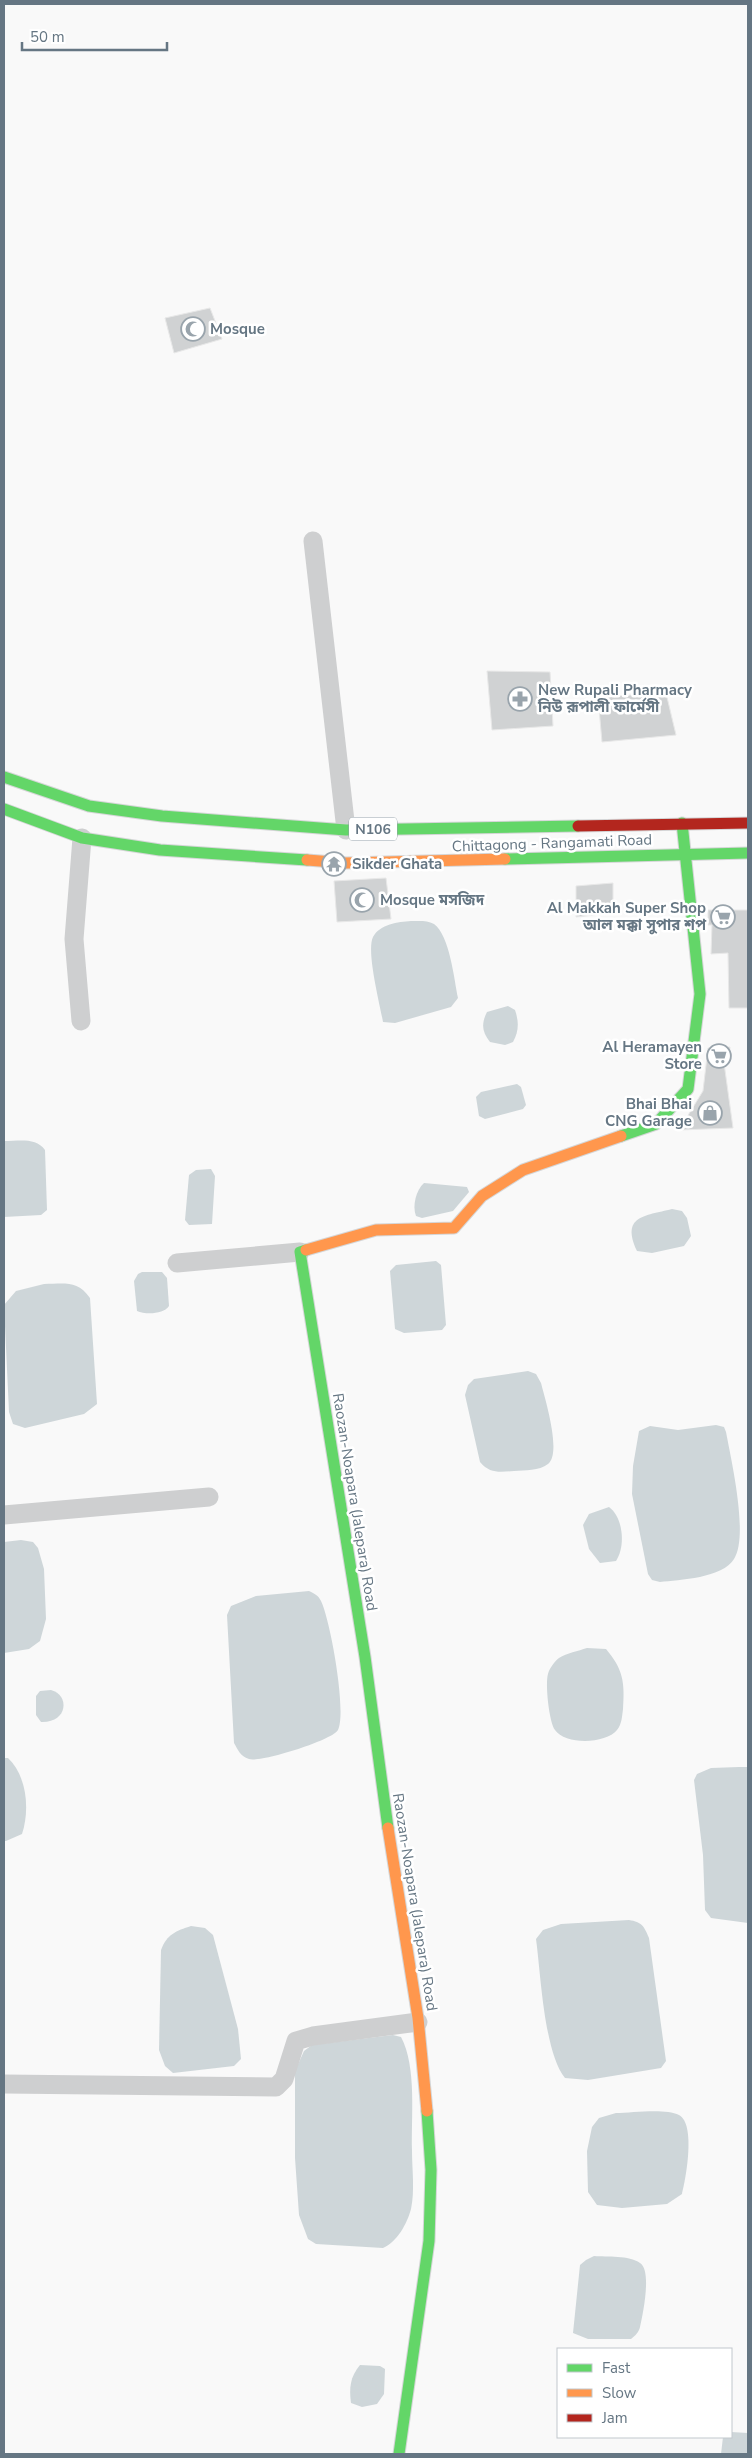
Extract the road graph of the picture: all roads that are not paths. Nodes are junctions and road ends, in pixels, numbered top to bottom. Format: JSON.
{"nodes":[{"id":1,"x":313,"y":541,"type":"dead end"},
{"id":2,"x":4,"y":777,"type":"edge"},
{"id":3,"x":4,"y":809,"type":"edge"},
{"id":4,"x":682,"y":823,"type":"junction"},
{"id":5,"x":748,"y":823,"type":"edge"},
{"id":6,"x":346,"y":830,"type":"junction"},
{"id":7,"x":82,"y":838,"type":"junction"},
{"id":8,"x":687,"y":853,"type":"junction"},
{"id":9,"x":748,"y":854,"type":"edge"},
{"id":10,"x":81,"y":1021,"type":"dead end"},
{"id":11,"x":300,"y":1252,"type":"junction"},
{"id":12,"x":177,"y":1263,"type":"dead end"},
{"id":13,"x":209,"y":1497,"type":"dead end"},
{"id":14,"x":4,"y":1515,"type":"edge"},
{"id":15,"x":418,"y":2022,"type":"junction"},
{"id":16,"x":4,"y":2084,"type":"edge"},
{"id":17,"x":399,"y":2454,"type":"edge"}],
"edges":[{"from":1,"to":6,"type":"street"},
{"from":2,"to":6,"type":"main road","name":"Chittagong - Rangamati Road","number":"N106"},
{"from":3,"to":7,"type":"main road","name":"Chittagong - Rangamati Road","number":"N106"},
{"from":4,"to":5,"type":"main road","name":"Chittagong - Rangamati Road","number":"N106"},
{"from":4,"to":6,"type":"main road","name":"Chittagong - Rangamati Road","number":"N106"},
{"from":4,"to":8,"type":"main road"},
{"from":7,"to":8,"type":"main road","name":"Chittagong - Rangamati Road","number":"N106"},
{"from":7,"to":10,"type":"street"},
{"from":8,"to":9,"type":"main road","name":"Chittagong - Rangamati Road","number":"N106"},
{"from":8,"to":11,"type":"main road"},
{"from":11,"to":12,"type":"street"},
{"from":11,"to":15,"type":"main road","name":"Raozan-Noapara (Jalepara) Road"},
{"from":13,"to":14,"type":"street"},
{"from":15,"to":16,"type":"street"},
{"from":15,"to":17,"type":"main road","name":"Raozan-Noapara (Jalepara) Road"}]}
